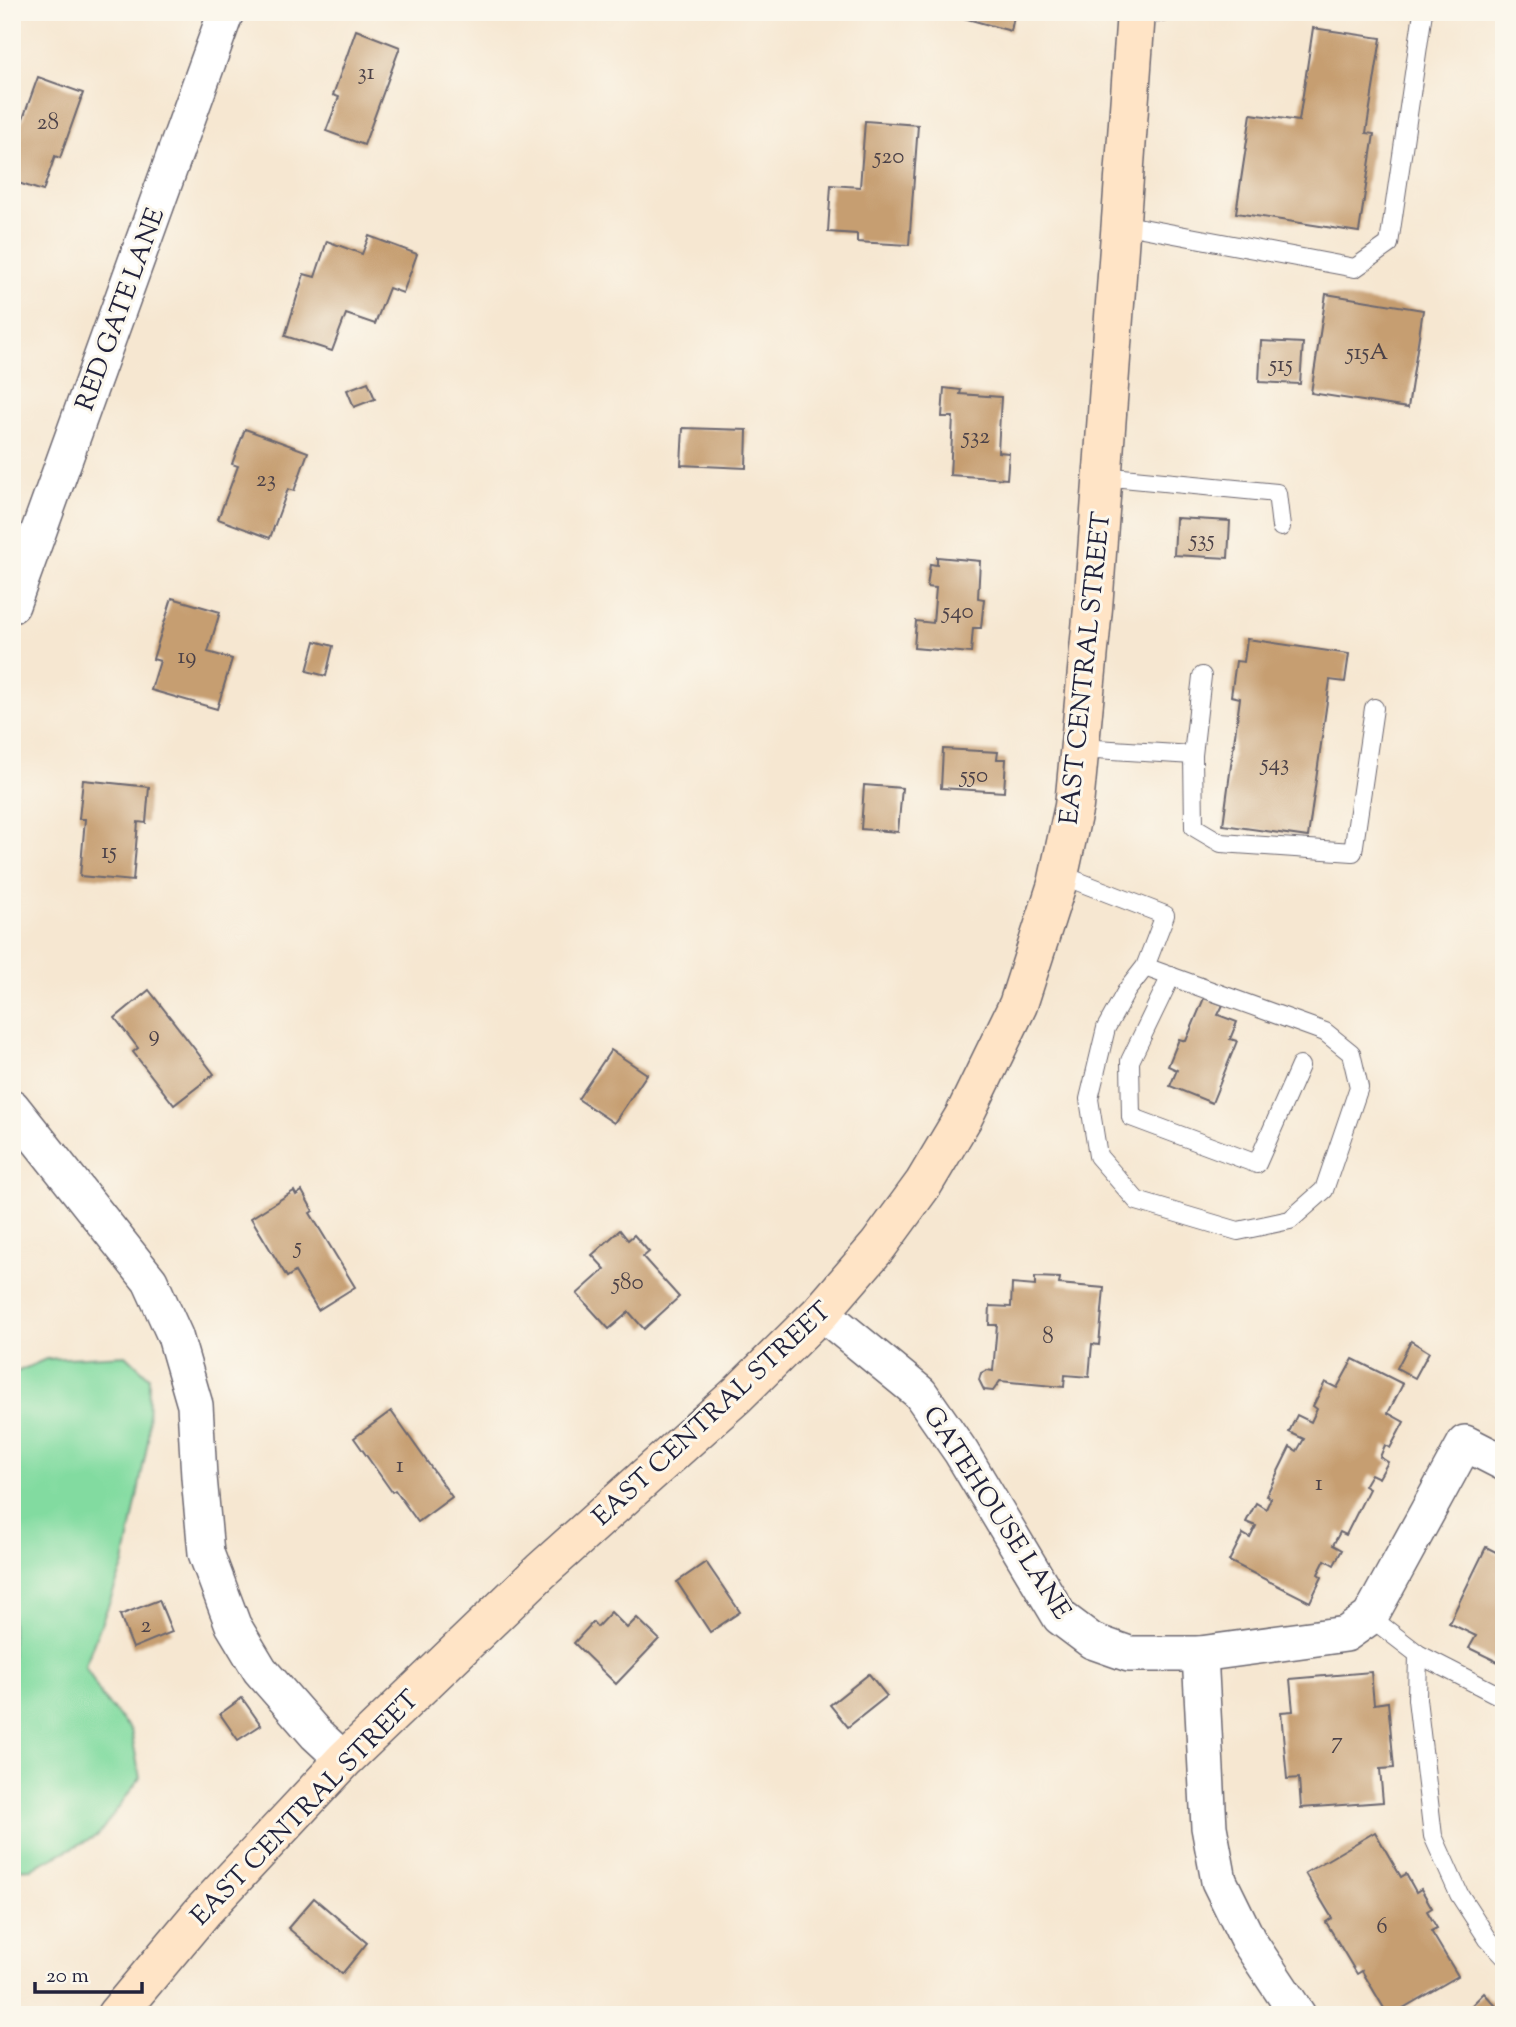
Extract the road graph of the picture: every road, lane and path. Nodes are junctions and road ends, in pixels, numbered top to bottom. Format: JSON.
{"nodes":[{"id":1,"x":226,"y":12,"type":"edge"},
{"id":2,"x":1423,"y":12,"type":"edge"},
{"id":3,"x":1146,"y":13,"type":"edge"},
{"id":4,"x":1121,"y":224,"type":"junction"},
{"id":5,"x":1102,"y":476,"type":"junction"},
{"id":6,"x":26,"y":521,"type":"edge"},
{"id":7,"x":1281,"y":527,"type":"dead end"},
{"id":8,"x":12,"y":606,"type":"edge"},
{"id":9,"x":1202,"y":676,"type":"dead end"},
{"id":10,"x":1374,"y":708,"type":"dead end"},
{"id":11,"x":1080,"y":748,"type":"junction"},
{"id":12,"x":1193,"y":755,"type":"junction"},
{"id":13,"x":1059,"y":874,"type":"junction"},
{"id":14,"x":1145,"y":967,"type":"junction"},
{"id":15,"x":1171,"y":976,"type":"junction"},
{"id":16,"x":1300,"y":1066,"type":"dead end"},
{"id":17,"x":12,"y":1107,"type":"edge"},
{"id":18,"x":821,"y":1312,"type":"junction"},
{"id":19,"x":1504,"y":1463,"type":"edge"},
{"id":20,"x":1370,"y":1617,"type":"junction"},
{"id":21,"x":1200,"y":1654,"type":"junction"},
{"id":22,"x":1418,"y":1654,"type":"junction"},
{"id":23,"x":1504,"y":1698,"type":"edge"},
{"id":24,"x":344,"y":1760,"type":"junction"},
{"id":25,"x":1504,"y":1956,"type":"edge"},
{"id":26,"x":116,"y":2015,"type":"edge"},
{"id":27,"x":1298,"y":2015,"type":"edge"}],
"edges":[{"from":1,"to":6,"type":"street","name":"RED GATE LANE"},
{"from":2,"to":4,"type":"lane"},
{"from":3,"to":4,"type":"main road","name":"EAST CENTRAL STREET"},
{"from":4,"to":5,"type":"main road","name":"EAST CENTRAL STREET"},
{"from":5,"to":7,"type":"lane"},
{"from":5,"to":11,"type":"main road","name":"EAST CENTRAL STREET"},
{"from":6,"to":8,"type":"street","name":"RED GATE LANE"},
{"from":9,"to":12,"type":"lane"},
{"from":10,"to":12,"type":"lane"},
{"from":11,"to":12,"type":"lane"},
{"from":11,"to":13,"type":"main road","name":"EAST CENTRAL STREET"},
{"from":13,"to":14,"type":"lane"},
{"from":13,"to":18,"type":"main road","name":"EAST CENTRAL STREET"},
{"from":14,"to":15,"type":"lane"},
{"from":14,"to":15,"type":"lane"},
{"from":15,"to":16,"type":"lane"},
{"from":17,"to":24,"type":"street"},
{"from":18,"to":21,"type":"street","name":"GATEHOUSE LANE"},
{"from":18,"to":24,"type":"main road","name":"EAST CENTRAL STREET"},
{"from":19,"to":20,"type":"street"},
{"from":20,"to":21,"type":"street","name":"GATEHOUSE LANE"},
{"from":20,"to":22,"type":"lane"},
{"from":21,"to":27,"type":"street"},
{"from":22,"to":23,"type":"lane"},
{"from":22,"to":25,"type":"lane"},
{"from":24,"to":26,"type":"main road","name":"EAST CENTRAL STREET"}]}
